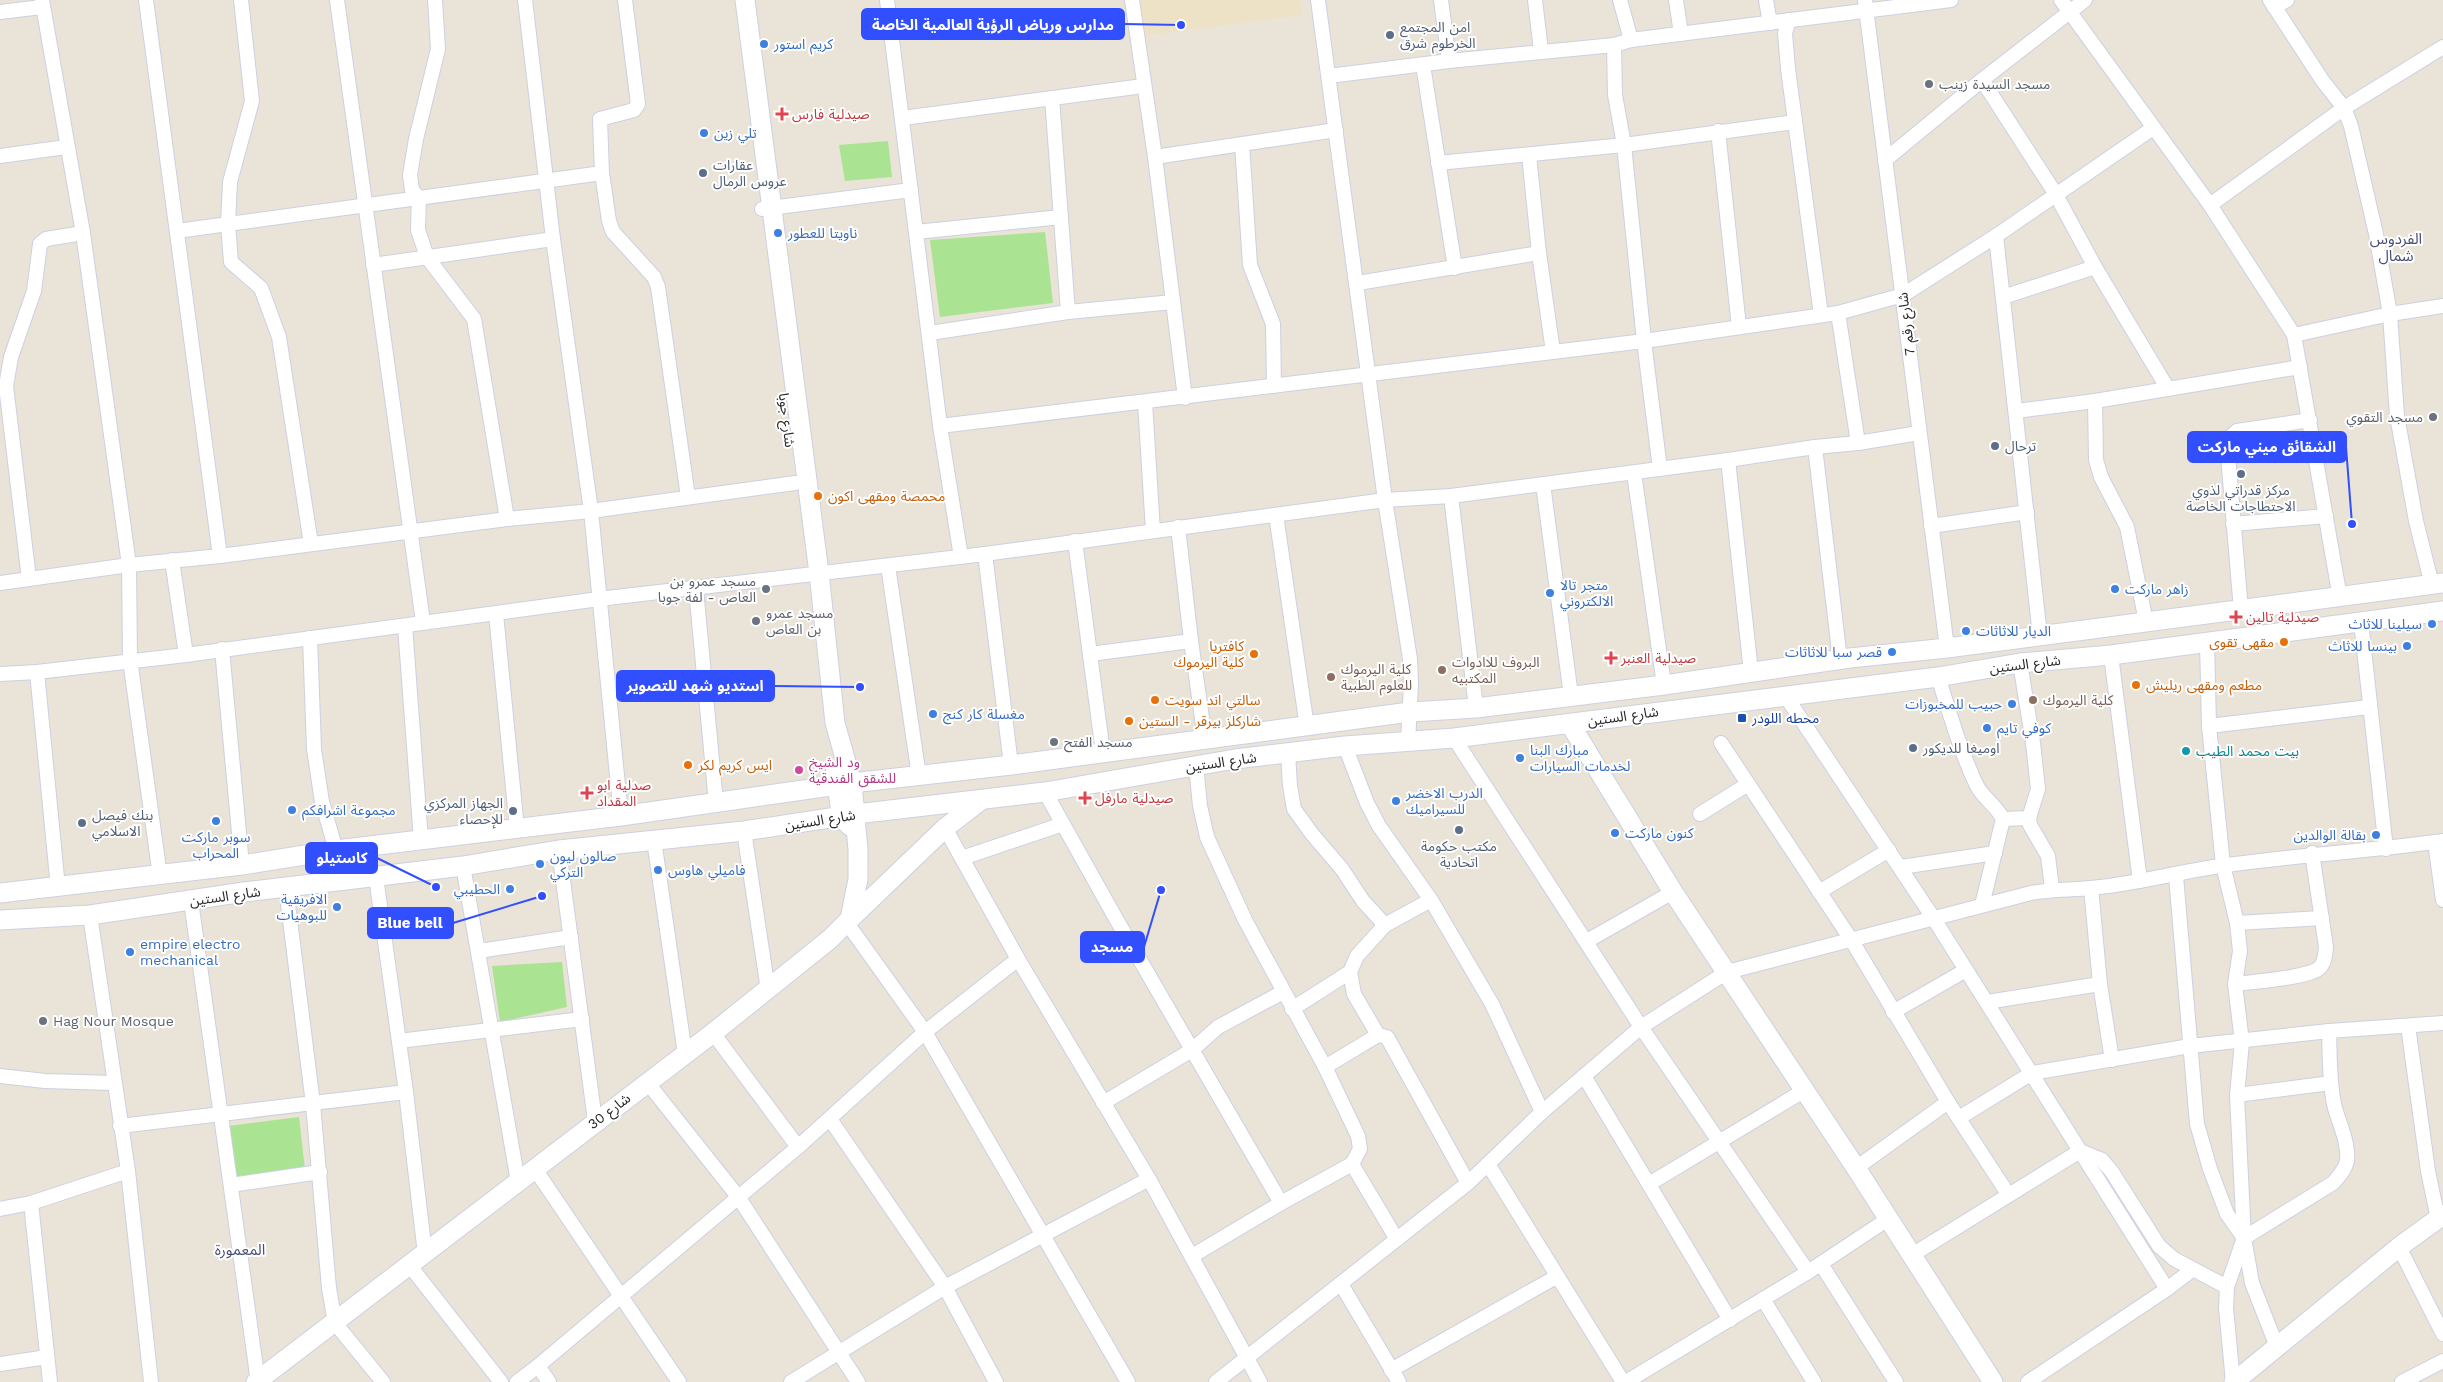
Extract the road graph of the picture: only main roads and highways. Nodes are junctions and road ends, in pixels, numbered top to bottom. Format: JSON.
{"nodes":[{"id":1,"x":734,"y":0,"type":"edge"},
{"id":2,"x":746,"y":0,"type":"edge"},
{"id":3,"x":766,"y":208,"type":"junction"},
{"id":4,"x":793,"y":417,"type":"junction"},
{"id":5,"x":814,"y":574,"type":"junction"},
{"id":6,"x":2438,"y":584,"type":"edge"},
{"id":7,"x":2443,"y":611,"type":"edge"},
{"id":8,"x":1570,"y":724,"type":"junction"},
{"id":9,"x":845,"y":784,"type":"junction"},
{"id":10,"x":981,"y":800,"type":"junction"},
{"id":11,"x":851,"y":821,"type":"junction"},
{"id":12,"x":152,"y":876,"type":"junction"},
{"id":13,"x":112,"y":880,"type":"junction"},
{"id":14,"x":0,"y":893,"type":"edge"},
{"id":15,"x":148,"y":906,"type":"junction"},
{"id":16,"x":116,"y":911,"type":"junction"},
{"id":17,"x":0,"y":920,"type":"edge"},
{"id":18,"x":848,"y":921,"type":"junction"},
{"id":19,"x":2440,"y":1217,"type":"edge"},
{"id":20,"x":257,"y":1382,"type":"edge"},
{"id":21,"x":1993,"y":1382,"type":"edge"},
{"id":22,"x":2233,"y":1382,"type":"edge"}],
"edges":[{"from":1,"to":3,"type":"main road","name":"شارع جوبا"},
{"from":2,"to":3,"type":"main road","name":"شارع جوبا"},
{"from":3,"to":4,"type":"main road","name":"شارع جوبا"},
{"from":4,"to":5,"type":"main road","name":"شارع جوبا"},
{"from":4,"to":5,"type":"main road","name":"شارع جوبا"},
{"from":5,"to":9,"type":"main road","name":"شارع جوبا"},
{"from":6,"to":9,"type":"main road","name":"شارع الستين"},
{"from":7,"to":8,"type":"main road","name":"شارع الستين"},
{"from":8,"to":10,"type":"main road","name":"شارع الستين"},
{"from":8,"to":21,"type":"main road"},
{"from":9,"to":11,"type":"main road","name":"شارع جوبا"},
{"from":9,"to":12,"type":"main road","name":"شارع الستين"},
{"from":10,"to":11,"type":"main road","name":"شارع الستين"},
{"from":10,"to":18,"type":"main road","name":"شارع 30"},
{"from":11,"to":15,"type":"main road","name":"شارع الستين"},
{"from":11,"to":18,"type":"main road"},
{"from":12,"to":13,"type":"main road","name":"شارع الستين"},
{"from":12,"to":15,"type":"main road"},
{"from":13,"to":14,"type":"main road","name":"شارع الستين"},
{"from":13,"to":16,"type":"main road"},
{"from":15,"to":16,"type":"main road","name":"شارع الستين"},
{"from":16,"to":17,"type":"main road","name":"شارع الستين"},
{"from":18,"to":20,"type":"main road","name":"شارع 30"},
{"from":19,"to":22,"type":"main road"}]}
